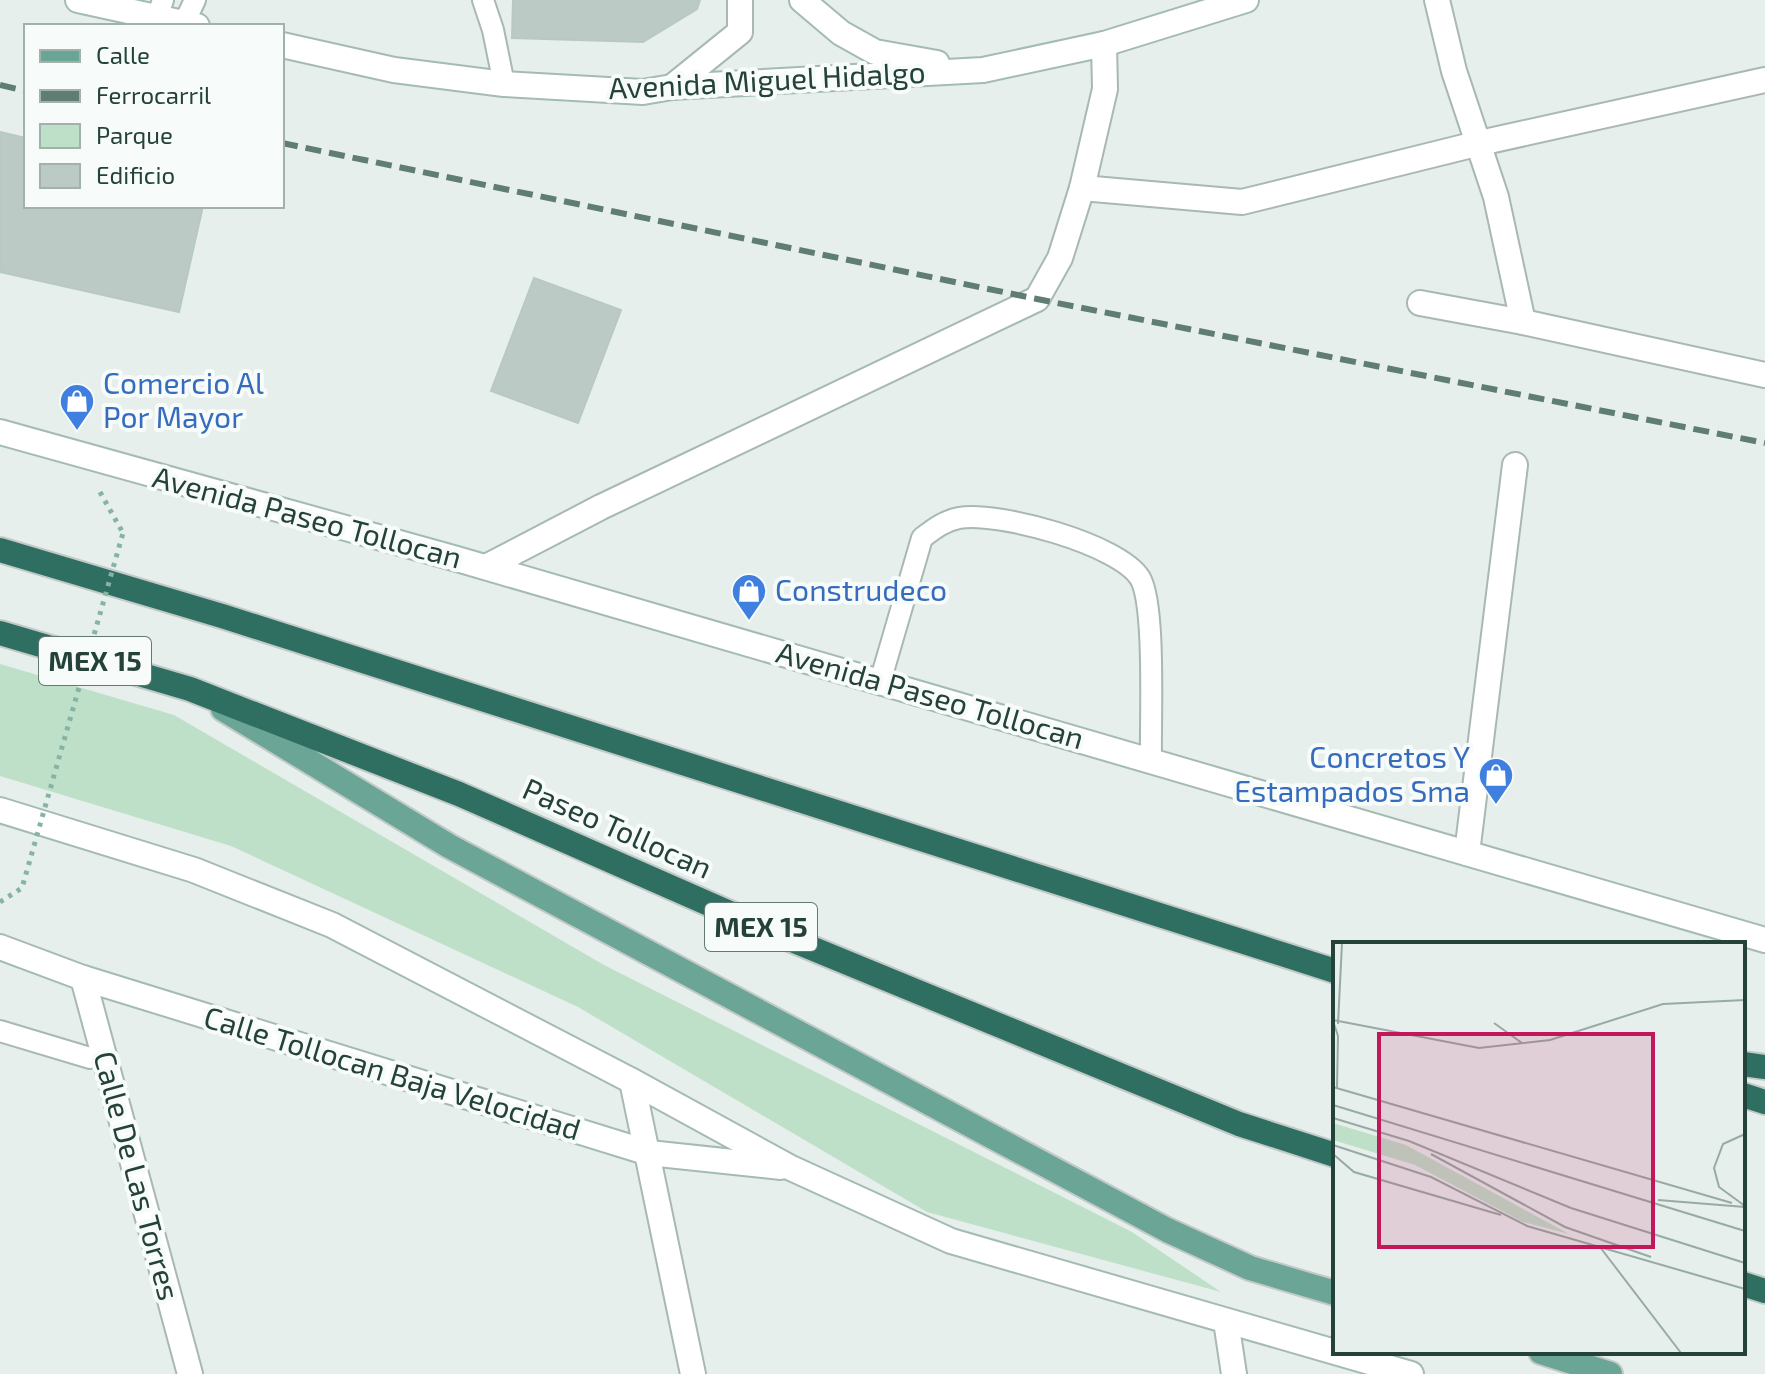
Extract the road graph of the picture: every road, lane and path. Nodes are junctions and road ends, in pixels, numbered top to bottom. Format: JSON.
{"nodes":[{"id":1,"x":78,"y":0,"type":"edge"},
{"id":2,"x":195,"y":0,"type":"edge"},
{"id":3,"x":483,"y":0,"type":"edge"},
{"id":4,"x":740,"y":0,"type":"edge"},
{"id":5,"x":802,"y":0,"type":"edge"},
{"id":6,"x":1246,"y":0,"type":"edge"},
{"id":7,"x":1437,"y":0,"type":"edge"},
{"id":8,"x":160,"y":8,"type":"edge"},
{"id":9,"x":191,"y":24,"type":"edge"},
{"id":10,"x":1104,"y":44,"type":"junction"},
{"id":11,"x":284,"y":45,"type":"edge"},
{"id":12,"x":983,"y":70,"type":"junction"},
{"id":13,"x":1765,"y":80,"type":"edge"},
{"id":14,"x":504,"y":84,"type":"junction"},
{"id":15,"x":672,"y":87,"type":"junction"},
{"id":16,"x":1480,"y":143,"type":"junction"},
{"id":17,"x":1082,"y":188,"type":"junction"},
{"id":18,"x":1420,"y":303,"type":"dead end"},
{"id":19,"x":1523,"y":322,"type":"junction"},
{"id":20,"x":1765,"y":375,"type":"edge"},
{"id":21,"x":0,"y":432,"type":"edge"},
{"id":22,"x":103,"y":462,"type":"junction"},
{"id":23,"x":1515,"y":465,"type":"dead end"},
{"id":24,"x":0,"y":550,"type":"edge"},
{"id":25,"x":486,"y":567,"type":"junction"},
{"id":26,"x":0,"y":633,"type":"edge"},
{"id":27,"x":880,"y":682,"type":"junction"},
{"id":28,"x":190,"y":689,"type":"junction"},
{"id":29,"x":1151,"y":760,"type":"junction"},
{"id":30,"x":0,"y":810,"type":"edge"},
{"id":31,"x":1467,"y":853,"type":"junction"},
{"id":32,"x":0,"y":902,"type":"edge"},
{"id":33,"x":1765,"y":940,"type":"edge"},
{"id":34,"x":0,"y":947,"type":"edge"},
{"id":35,"x":1333,"y":970,"type":"edge"},
{"id":36,"x":83,"y":978,"type":"junction"},
{"id":37,"x":0,"y":1031,"type":"edge"},
{"id":38,"x":90,"y":1058,"type":"dead end"},
{"id":39,"x":1745,"y":1064,"type":"edge"},
{"id":40,"x":1765,"y":1067,"type":"edge"},
{"id":41,"x":632,"y":1081,"type":"junction"},
{"id":42,"x":1745,"y":1096,"type":"edge"},
{"id":43,"x":1765,"y":1102,"type":"edge"},
{"id":44,"x":649,"y":1153,"type":"junction"},
{"id":45,"x":1333,"y":1154,"type":"edge"},
{"id":46,"x":791,"y":1168,"type":"junction"},
{"id":47,"x":1745,"y":1285,"type":"edge"},
{"id":48,"x":1765,"y":1291,"type":"edge"},
{"id":49,"x":1333,"y":1292,"type":"edge"},
{"id":50,"x":1226,"y":1321,"type":"junction"},
{"id":51,"x":1333,"y":1352,"type":"edge"},
{"id":52,"x":1341,"y":1354,"type":"edge"},
{"id":53,"x":1547,"y":1354,"type":"edge"},
{"id":54,"x":190,"y":1374,"type":"edge"},
{"id":55,"x":693,"y":1374,"type":"edge"},
{"id":56,"x":1234,"y":1374,"type":"edge"},
{"id":57,"x":1411,"y":1374,"type":"edge"},
{"id":58,"x":1610,"y":1374,"type":"edge"}],
"edges":[{"from":1,"to":8,"type":"main road"},
{"from":2,"to":9,"type":"lane"},
{"from":3,"to":14,"type":"lane"},
{"from":4,"to":15,"type":"main road"},
{"from":5,"to":12,"type":"main road"},
{"from":6,"to":10,"type":"main road","name":"Avenida Miguel Hidalgo"},
{"from":7,"to":16,"type":"main road"},
{"from":8,"to":9,"type":"main road"},
{"from":10,"to":12,"type":"main road","name":"Avenida Miguel Hidalgo"},
{"from":10,"to":17,"type":"main road"},
{"from":11,"to":14,"type":"main road","name":"Avenida Miguel Hidalgo"},
{"from":12,"to":15,"type":"main road","name":"Avenida Miguel Hidalgo"},
{"from":13,"to":16,"type":"main road"},
{"from":14,"to":15,"type":"main road","name":"Avenida Miguel Hidalgo"},
{"from":16,"to":17,"type":"main road"},
{"from":16,"to":19,"type":"main road"},
{"from":17,"to":25,"type":"main road"},
{"from":18,"to":19,"type":"main road"},
{"from":19,"to":20,"type":"main road"},
{"from":21,"to":22,"type":"main road","name":"Avenida Paseo Tollocan"},
{"from":22,"to":25,"type":"main road","name":"Avenida Paseo Tollocan"},
{"from":22,"to":32,"type":"path","bridge":true},
{"from":23,"to":31,"type":"main road"},
{"from":24,"to":35,"type":"highway","number":"MEX 15"},
{"from":25,"to":27,"type":"main road","name":"Avenida Paseo Tollocan"},
{"from":26,"to":28,"type":"highway","name":"Paseo Tollocan","number":"MEX 15"},
{"from":27,"to":29,"type":"main road","name":"Avenida Paseo Tollocan"},
{"from":27,"to":29,"type":"lane"},
{"from":28,"to":45,"type":"highway","name":"Paseo Tollocan","number":"MEX 15"},
{"from":28,"to":49,"type":"main road"},
{"from":29,"to":31,"type":"main road","name":"Avenida Paseo Tollocan"},
{"from":30,"to":41,"type":"main road"},
{"from":31,"to":33,"type":"main road","name":"Avenida Paseo Tollocan"},
{"from":34,"to":36,"type":"main road","name":"Calle Tollocan Baja Velocidad"},
{"from":36,"to":44,"type":"main road","name":"Calle Tollocan Baja Velocidad"},
{"from":36,"to":54,"type":"main road","name":"Calle De Las Torres"},
{"from":37,"to":38,"type":"lane"},
{"from":39,"to":40,"type":"highway"},
{"from":41,"to":44,"type":"main road"},
{"from":41,"to":46,"type":"main road"},
{"from":42,"to":43,"type":"highway"},
{"from":44,"to":46,"type":"main road","name":"Calle Tollocan Baja Velocidad"},
{"from":44,"to":55,"type":"main road"},
{"from":46,"to":50,"type":"main road"},
{"from":47,"to":48,"type":"highway"},
{"from":50,"to":51,"type":"main road"},
{"from":50,"to":56,"type":"main road"},
{"from":52,"to":57,"type":"main road"},
{"from":53,"to":58,"type":"main road"}]}
